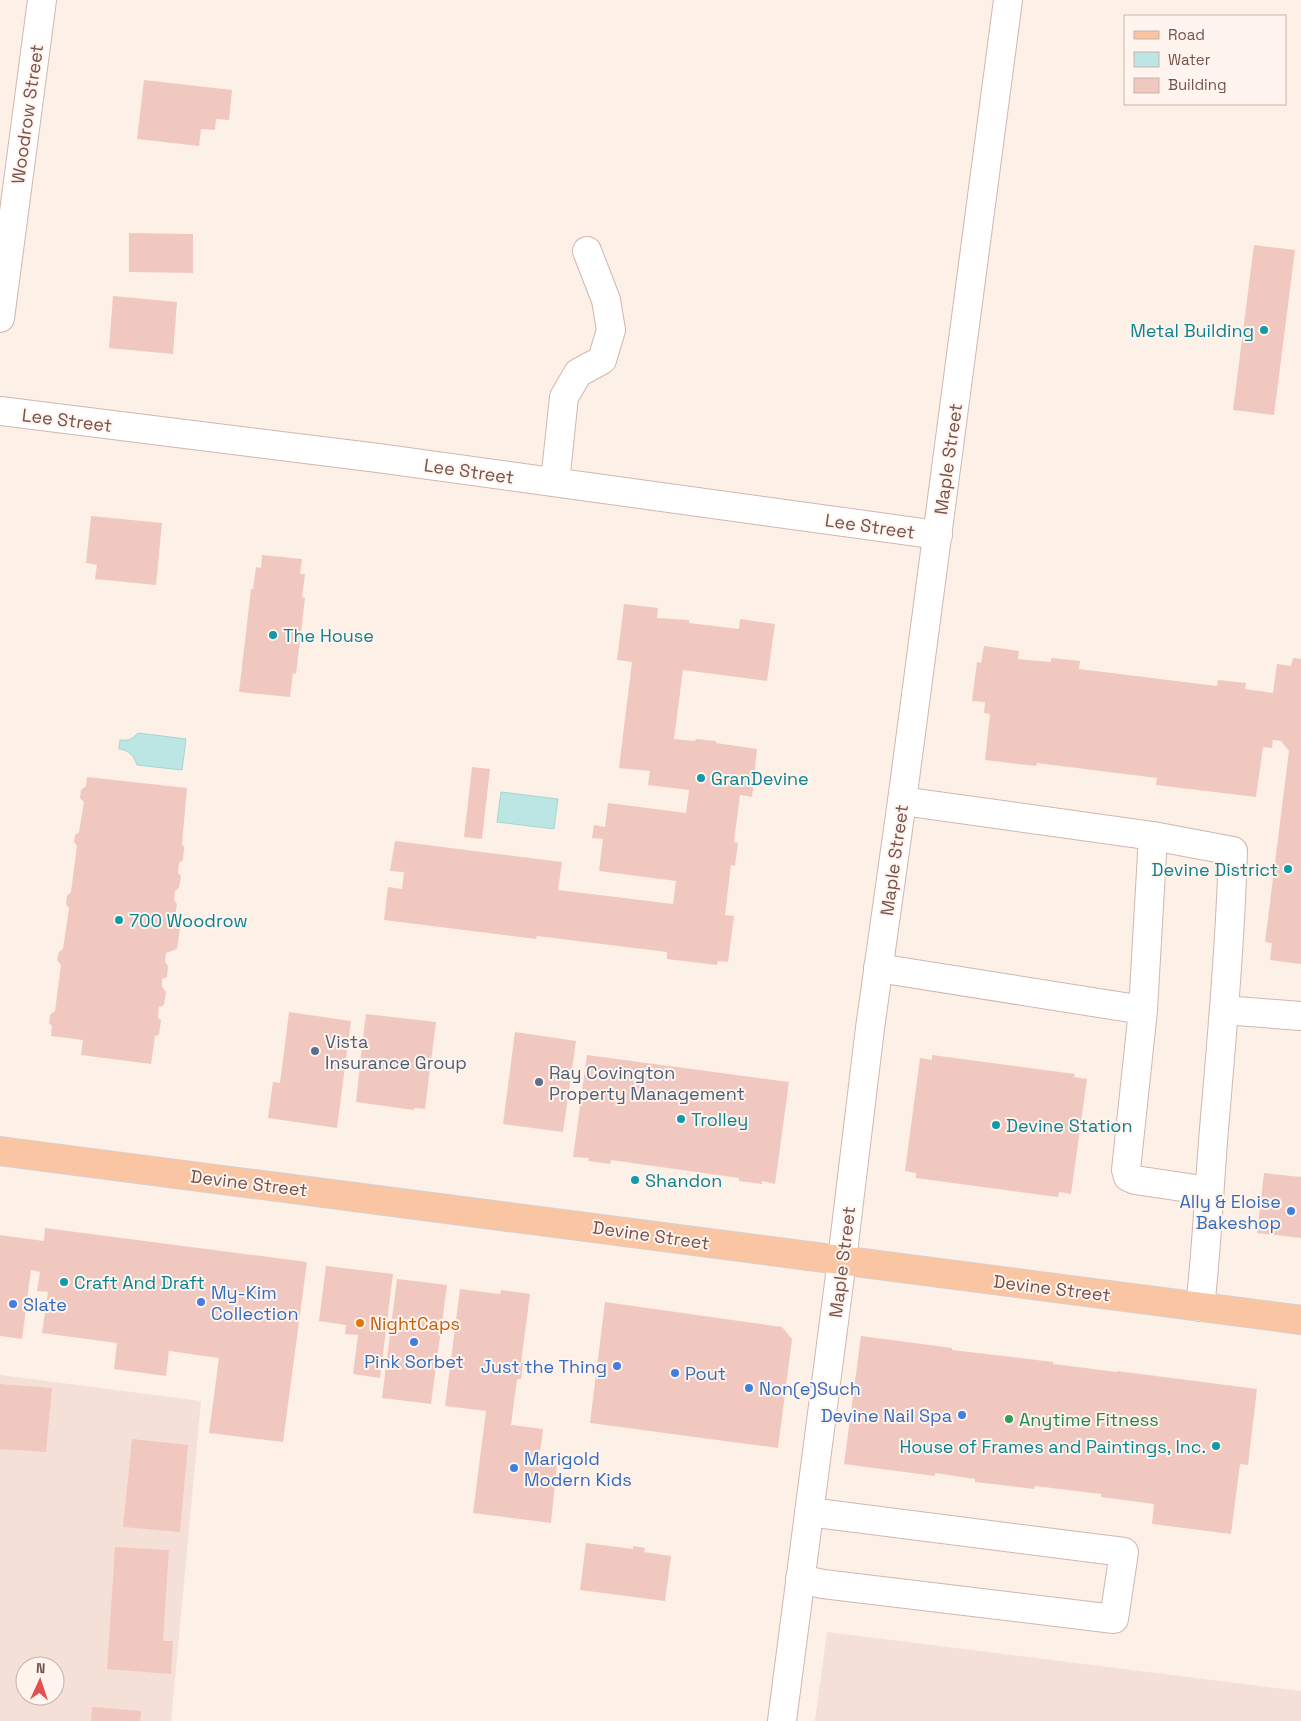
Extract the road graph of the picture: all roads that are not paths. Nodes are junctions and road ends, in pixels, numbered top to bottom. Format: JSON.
{"nodes":[{"id":1,"x":42,"y":0,"type":"edge"},
{"id":2,"x":1008,"y":0,"type":"edge"},
{"id":3,"x":587,"y":251,"type":"dead end"},
{"id":4,"x":0,"y":318,"type":"edge"},
{"id":5,"x":0,"y":411,"type":"edge"},
{"id":6,"x":556,"y":482,"type":"junction"},
{"id":7,"x":938,"y":535,"type":"junction"},
{"id":8,"x":902,"y":801,"type":"junction"},
{"id":9,"x":1153,"y":836,"type":"junction"},
{"id":10,"x":878,"y":968,"type":"junction"},
{"id":11,"x":1142,"y":1010,"type":"junction"},
{"id":12,"x":1224,"y":1010,"type":"junction"},
{"id":13,"x":1301,"y":1016,"type":"edge"},
{"id":14,"x":0,"y":1150,"type":"edge"},
{"id":15,"x":1209,"y":1191,"type":"junction"},
{"id":16,"x":842,"y":1260,"type":"junction"},
{"id":17,"x":1200,"y":1307,"type":"junction"},
{"id":18,"x":1301,"y":1320,"type":"edge"},
{"id":19,"x":809,"y":1512,"type":"junction"},
{"id":20,"x":800,"y":1579,"type":"junction"},
{"id":21,"x":782,"y":1721,"type":"edge"}],
"edges":[{"from":1,"to":4,"type":"street","name":"Woodrow Street"},
{"from":2,"to":7,"type":"street","name":"Maple Street"},
{"from":3,"to":6,"type":"street"},
{"from":5,"to":6,"type":"street","name":"Lee Street"},
{"from":6,"to":7,"type":"street","name":"Lee Street"},
{"from":7,"to":8,"type":"street","name":"Maple Street"},
{"from":8,"to":9,"type":"street"},
{"from":8,"to":10,"type":"street","name":"Maple Street"},
{"from":9,"to":11,"type":"street"},
{"from":9,"to":12,"type":"street"},
{"from":10,"to":11,"type":"street"},
{"from":10,"to":16,"type":"street","name":"Maple Street"},
{"from":11,"to":15,"type":"street"},
{"from":12,"to":13,"type":"street"},
{"from":12,"to":15,"type":"street"},
{"from":14,"to":16,"type":"main road","name":"Devine Street"},
{"from":15,"to":17,"type":"street"},
{"from":16,"to":17,"type":"main road","name":"Devine Street"},
{"from":16,"to":19,"type":"street","name":"Maple Street"},
{"from":17,"to":18,"type":"main road","name":"Devine Street"},
{"from":19,"to":20,"type":"street","name":"Maple Street"},
{"from":19,"to":20,"type":"street"},
{"from":20,"to":21,"type":"street","name":"Maple Street"}]}
